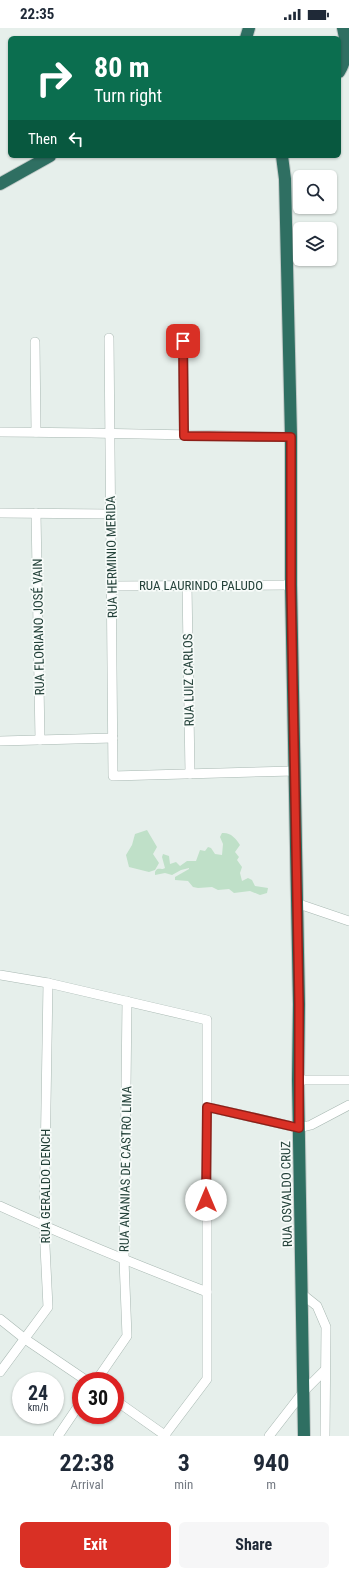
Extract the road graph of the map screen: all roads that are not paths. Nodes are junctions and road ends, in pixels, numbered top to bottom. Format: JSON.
{"nodes":[{"id":1,"x":343,"y":28,"type":"edge"},
{"id":2,"x":341,"y":67,"type":"edge"},
{"id":3,"x":46,"y":158,"type":"edge"},
{"id":4,"x":282,"y":158,"type":"edge"},
{"id":5,"x":287,"y":158,"type":"edge"},
{"id":6,"x":285,"y":179,"type":"junction"},
{"id":7,"x":0,"y":184,"type":"edge"},
{"id":8,"x":110,"y":338,"type":"dead end"},
{"id":9,"x":183,"y":341,"type":"dead end"},
{"id":10,"x":35,"y":342,"type":"dead end"},
{"id":11,"x":0,"y":432,"type":"edge"},
{"id":12,"x":36,"y":432,"type":"junction"},
{"id":13,"x":110,"y":432,"type":"junction"},
{"id":14,"x":184,"y":436,"type":"junction"},
{"id":15,"x":291,"y":437,"type":"junction"},
{"id":16,"x":0,"y":513,"type":"edge"},
{"id":17,"x":36,"y":513,"type":"junction"},
{"id":18,"x":111,"y":514,"type":"junction"},
{"id":19,"x":187,"y":585,"type":"junction"},
{"id":20,"x":291,"y":585,"type":"junction"},
{"id":21,"x":112,"y":586,"type":"junction"},
{"id":22,"x":113,"y":738,"type":"junction"},
{"id":23,"x":40,"y":740,"type":"junction"},
{"id":24,"x":0,"y":741,"type":"edge"},
{"id":25,"x":294,"y":771,"type":"junction"},
{"id":26,"x":190,"y":774,"type":"junction"},
{"id":27,"x":296,"y":903,"type":"junction"},
{"id":28,"x":349,"y":921,"type":"edge"},
{"id":29,"x":0,"y":975,"type":"edge"},
{"id":30,"x":48,"y":983,"type":"junction"},
{"id":31,"x":127,"y":1001,"type":"junction"},
{"id":32,"x":298,"y":1080,"type":"junction"},
{"id":33,"x":349,"y":1080,"type":"edge"},
{"id":34,"x":349,"y":1105,"type":"edge"},
{"id":35,"x":207,"y":1107,"type":"junction"},
{"id":36,"x":299,"y":1128,"type":"junction"},
{"id":37,"x":0,"y":1206,"type":"edge"},
{"id":38,"x":44,"y":1226,"type":"junction"},
{"id":39,"x":124,"y":1260,"type":"junction"},
{"id":40,"x":206,"y":1292,"type":"junction"},
{"id":41,"x":302,"y":1294,"type":"junction"},
{"id":42,"x":0,"y":1319,"type":"edge"},
{"id":43,"x":25,"y":1339,"type":"junction"},
{"id":44,"x":325,"y":1370,"type":"junction"},
{"id":45,"x":0,"y":1372,"type":"edge"},
{"id":46,"x":74,"y":1372,"type":"edge"},
{"id":47,"x":102,"y":1372,"type":"edge"},
{"id":48,"x":304,"y":1391,"type":"junction"},
{"id":49,"x":124,"y":1406,"type":"edge"},
{"id":50,"x":72,"y":1415,"type":"edge"},
{"id":51,"x":58,"y":1436,"type":"edge"},
{"id":52,"x":165,"y":1436,"type":"edge"},
{"id":53,"x":269,"y":1436,"type":"edge"},
{"id":54,"x":304,"y":1436,"type":"edge"},
{"id":55,"x":325,"y":1436,"type":"edge"}],
"edges":[{"from":1,"to":2,"type":"highway"},
{"from":3,"to":7,"type":"highway"},
{"from":4,"to":6,"type":"highway"},
{"from":5,"to":6,"type":"highway"},
{"from":6,"to":15,"type":"highway","name":"RUA OSVALDO CRUZ"},
{"from":8,"to":13,"type":"street","name":"RUA HERMINIO MERIDA"},
{"from":9,"to":14,"type":"street"},
{"from":10,"to":12,"type":"street"},
{"from":11,"to":12,"type":"street"},
{"from":12,"to":13,"type":"street"},
{"from":13,"to":14,"type":"street"},
{"from":13,"to":18,"type":"street","name":"RUA HERMINIO MERIDA"},
{"from":14,"to":15,"type":"street"},
{"from":15,"to":20,"type":"highway","name":"RUA OSVALDO CRUZ"},
{"from":16,"to":17,"type":"street"},
{"from":17,"to":18,"type":"street"},
{"from":17,"to":23,"type":"street","name":"RUA FLORIANO JOSÉ VAIN"},
{"from":18,"to":21,"type":"street","name":"RUA HERMINIO MERIDA"},
{"from":19,"to":20,"type":"street","name":"RUA LAURINDO PALUDO"},
{"from":19,"to":21,"type":"street","name":"RUA LAURINDO PALUDO"},
{"from":19,"to":26,"type":"street","name":"RUA LUIZ CARLOS"},
{"from":20,"to":25,"type":"highway","name":"RUA OSVALDO CRUZ"},
{"from":21,"to":22,"type":"street","name":"RUA HERMINIO MERIDA"},
{"from":22,"to":23,"type":"street"},
{"from":22,"to":26,"type":"street","name":"RUA HERMINIO MERIDA"},
{"from":23,"to":24,"type":"street"},
{"from":25,"to":26,"type":"street"},
{"from":25,"to":27,"type":"highway","name":"RUA OSVALDO CRUZ"},
{"from":27,"to":28,"type":"street"},
{"from":27,"to":32,"type":"highway","name":"RUA OSVALDO CRUZ"},
{"from":29,"to":30,"type":"street"},
{"from":30,"to":31,"type":"street"},
{"from":30,"to":38,"type":"street","name":"RUA GERALDO DENCH"},
{"from":31,"to":35,"type":"street"},
{"from":31,"to":39,"type":"street","name":"RUA ANANIAS DE CASTRO LIMA"},
{"from":32,"to":33,"type":"street"},
{"from":32,"to":36,"type":"highway","name":"RUA OSVALDO CRUZ"},
{"from":34,"to":36,"type":"street"},
{"from":35,"to":36,"type":"street"},
{"from":35,"to":40,"type":"street"},
{"from":36,"to":41,"type":"highway","name":"RUA OSVALDO CRUZ"},
{"from":37,"to":38,"type":"street"},
{"from":38,"to":39,"type":"street"},
{"from":38,"to":43,"type":"street","name":"RUA GERALDO DENCH"},
{"from":39,"to":40,"type":"street"},
{"from":39,"to":47,"type":"street","name":"RUA ANANIAS DE CASTRO LIMA"},
{"from":40,"to":52,"type":"street"},
{"from":41,"to":44,"type":"street"},
{"from":41,"to":48,"type":"highway","name":"RUA OSVALDO CRUZ"},
{"from":42,"to":43,"type":"street"},
{"from":43,"to":45,"type":"street","name":"RUA GERALDO DENCH"},
{"from":43,"to":46,"type":"street"},
{"from":44,"to":48,"type":"street"},
{"from":44,"to":55,"type":"street"},
{"from":48,"to":53,"type":"street"},
{"from":48,"to":54,"type":"highway","name":"RUA OSVALDO CRUZ"},
{"from":49,"to":52,"type":"street"},
{"from":50,"to":51,"type":"street"}]}
